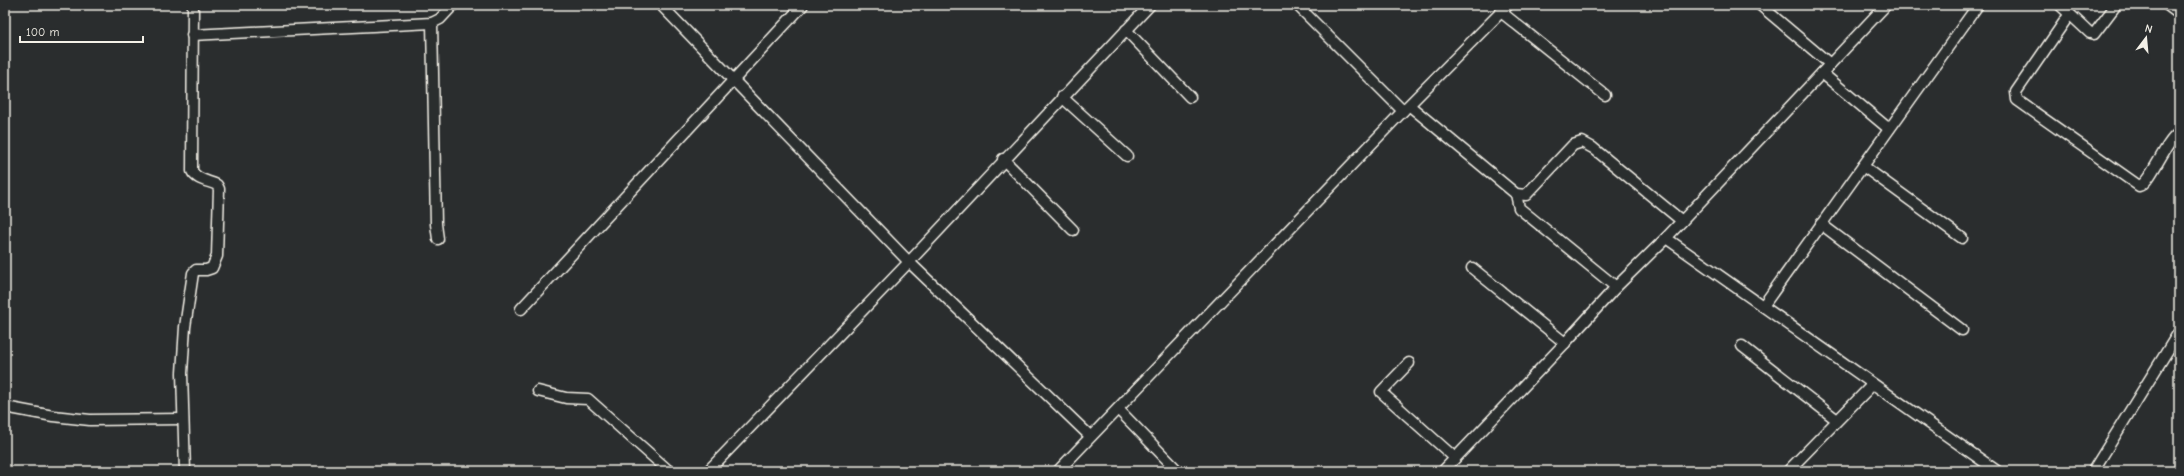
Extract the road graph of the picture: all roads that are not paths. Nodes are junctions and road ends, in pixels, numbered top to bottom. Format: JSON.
{"nodes":[{"id":1,"x":193,"y":5,"type":"edge"},
{"id":2,"x":661,"y":5,"type":"edge"},
{"id":3,"x":804,"y":5,"type":"edge"},
{"id":4,"x":1150,"y":5,"type":"edge"},
{"id":5,"x":1298,"y":5,"type":"edge"},
{"id":6,"x":1760,"y":5,"type":"edge"},
{"id":7,"x":1886,"y":5,"type":"edge"},
{"id":8,"x":1978,"y":5,"type":"edge"},
{"id":9,"x":2060,"y":5,"type":"edge"},
{"id":10,"x":2116,"y":5,"type":"edge"},
{"id":11,"x":2167,"y":5,"type":"edge"},
{"id":12,"x":452,"y":6,"type":"edge"},
{"id":13,"x":1504,"y":8,"type":"edge"},
{"id":14,"x":2179,"y":14,"type":"edge"},
{"id":15,"x":2069,"y":15,"type":"junction"},
{"id":16,"x":432,"y":23,"type":"junction"},
{"id":17,"x":1126,"y":30,"type":"junction"},
{"id":18,"x":192,"y":35,"type":"junction"},
{"id":19,"x":1830,"y":64,"type":"junction"},
{"id":20,"x":1822,"y":73,"type":"junction"},
{"id":21,"x":735,"y":81,"type":"junction"},
{"id":22,"x":1605,"y":95,"type":"dead end"},
{"id":23,"x":1062,"y":97,"type":"junction"},
{"id":24,"x":1190,"y":97,"type":"dead end"},
{"id":25,"x":1407,"y":108,"type":"junction"},
{"id":26,"x":1888,"y":129,"type":"junction"},
{"id":27,"x":2179,"y":133,"type":"edge"},
{"id":28,"x":1128,"y":156,"type":"dead end"},
{"id":29,"x":1004,"y":159,"type":"junction"},
{"id":30,"x":1863,"y":166,"type":"junction"},
{"id":31,"x":1516,"y":194,"type":"junction"},
{"id":32,"x":1682,"y":222,"type":"junction"},
{"id":33,"x":1821,"y":224,"type":"junction"},
{"id":34,"x":1072,"y":230,"type":"dead end"},
{"id":35,"x":1666,"y":238,"type":"junction"},
{"id":36,"x":1962,"y":238,"type":"dead end"},
{"id":37,"x":438,"y":239,"type":"dead end"},
{"id":38,"x":909,"y":262,"type":"junction"},
{"id":39,"x":1472,"y":268,"type":"dead end"},
{"id":40,"x":1616,"y":287,"type":"junction"},
{"id":41,"x":1763,"y":306,"type":"junction"},
{"id":42,"x":521,"y":309,"type":"dead end"},
{"id":43,"x":1962,"y":330,"type":"dead end"},
{"id":44,"x":2179,"y":332,"type":"edge"},
{"id":45,"x":1565,"y":343,"type":"junction"},
{"id":46,"x":1742,"y":346,"type":"dead end"},
{"id":47,"x":1409,"y":363,"type":"dead end"},
{"id":48,"x":1873,"y":384,"type":"junction"},
{"id":49,"x":538,"y":391,"type":"dead end"},
{"id":50,"x":5,"y":407,"type":"edge"},
{"id":51,"x":1118,"y":409,"type":"junction"},
{"id":52,"x":183,"y":419,"type":"junction"},
{"id":53,"x":1837,"y":420,"type":"junction"},
{"id":54,"x":1090,"y":436,"type":"junction"},
{"id":55,"x":1455,"y":458,"type":"junction"},
{"id":56,"x":1992,"y":470,"type":"edge"},
{"id":57,"x":184,"y":471,"type":"edge"},
{"id":58,"x":669,"y":471,"type":"edge"},
{"id":59,"x":708,"y":471,"type":"edge"},
{"id":60,"x":1058,"y":471,"type":"edge"},
{"id":61,"x":1178,"y":471,"type":"edge"},
{"id":62,"x":1443,"y":471,"type":"edge"},
{"id":63,"x":1788,"y":471,"type":"edge"},
{"id":64,"x":2092,"y":471,"type":"edge"}],
"edges":[{"from":1,"to":18,"type":"street"},
{"from":2,"to":21,"type":"street"},
{"from":3,"to":21,"type":"street"},
{"from":4,"to":17,"type":"street"},
{"from":5,"to":25,"type":"street"},
{"from":6,"to":19,"type":"street"},
{"from":7,"to":19,"type":"street"},
{"from":8,"to":26,"type":"street"},
{"from":9,"to":15,"type":"street"},
{"from":10,"to":15,"type":"street"},
{"from":11,"to":14,"type":"street"},
{"from":12,"to":16,"type":"street"},
{"from":13,"to":22,"type":"street"},
{"from":13,"to":25,"type":"street"},
{"from":15,"to":27,"type":"street"},
{"from":16,"to":18,"type":"street"},
{"from":16,"to":37,"type":"street"},
{"from":17,"to":23,"type":"street"},
{"from":17,"to":24,"type":"street"},
{"from":18,"to":52,"type":"street"},
{"from":19,"to":20,"type":"street"},
{"from":20,"to":26,"type":"street"},
{"from":20,"to":32,"type":"street"},
{"from":21,"to":38,"type":"street"},
{"from":21,"to":42,"type":"street"},
{"from":23,"to":28,"type":"street"},
{"from":23,"to":29,"type":"street"},
{"from":25,"to":31,"type":"street"},
{"from":25,"to":51,"type":"street"},
{"from":26,"to":30,"type":"street"},
{"from":29,"to":34,"type":"street"},
{"from":29,"to":38,"type":"street"},
{"from":30,"to":33,"type":"street"},
{"from":30,"to":36,"type":"street"},
{"from":31,"to":32,"type":"street"},
{"from":31,"to":40,"type":"street"},
{"from":32,"to":35,"type":"street"},
{"from":33,"to":41,"type":"street"},
{"from":33,"to":43,"type":"street"},
{"from":35,"to":40,"type":"street"},
{"from":35,"to":41,"type":"street"},
{"from":38,"to":54,"type":"street"},
{"from":38,"to":59,"type":"street"},
{"from":39,"to":45,"type":"street"},
{"from":40,"to":45,"type":"street"},
{"from":41,"to":48,"type":"street"},
{"from":44,"to":64,"type":"street"},
{"from":45,"to":55,"type":"street"},
{"from":46,"to":53,"type":"street"},
{"from":47,"to":55,"type":"street"},
{"from":48,"to":53,"type":"street"},
{"from":48,"to":56,"type":"street"},
{"from":49,"to":58,"type":"street"},
{"from":50,"to":52,"type":"street"},
{"from":51,"to":54,"type":"street"},
{"from":51,"to":61,"type":"street"},
{"from":52,"to":57,"type":"street"},
{"from":53,"to":63,"type":"street"},
{"from":54,"to":60,"type":"street"},
{"from":55,"to":62,"type":"street"}]}
